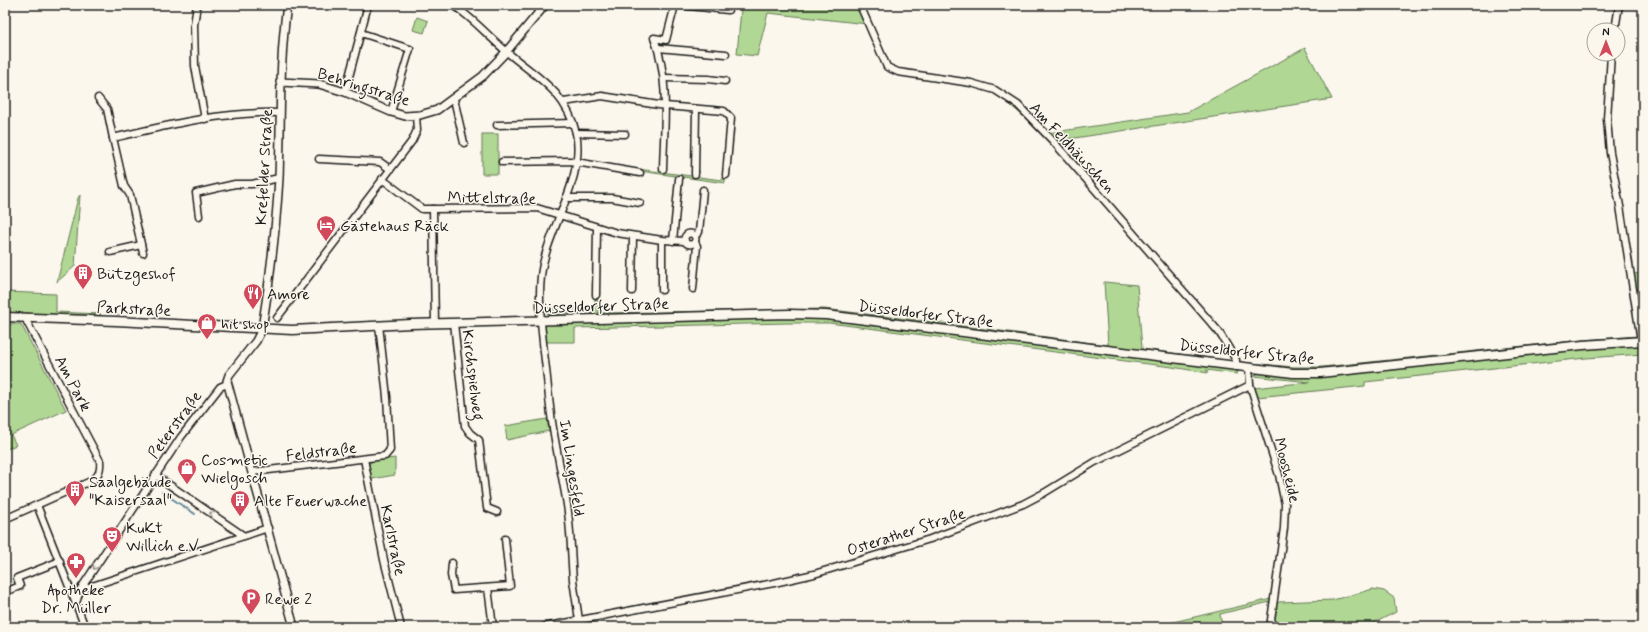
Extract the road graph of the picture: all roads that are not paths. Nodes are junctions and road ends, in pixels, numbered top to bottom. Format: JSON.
{"nodes":[{"id":1,"x":197,"y":5,"type":"edge"},
{"id":2,"x":287,"y":5,"type":"edge"},
{"id":3,"x":368,"y":5,"type":"edge"},
{"id":4,"x":453,"y":5,"type":"edge"},
{"id":5,"x":545,"y":5,"type":"edge"},
{"id":6,"x":675,"y":5,"type":"edge"},
{"id":7,"x":679,"y":5,"type":"edge"},
{"id":8,"x":860,"y":5,"type":"edge"},
{"id":9,"x":1618,"y":5,"type":"edge"},
{"id":10,"x":728,"y":10,"type":"dead end"},
{"id":11,"x":1616,"y":22,"type":"edge"},
{"id":12,"x":361,"y":33,"type":"junction"},
{"id":13,"x":658,"y":48,"type":"junction"},
{"id":14,"x":506,"y":52,"type":"junction"},
{"id":15,"x":726,"y":54,"type":"dead end"},
{"id":16,"x":1611,"y":62,"type":"edge"},
{"id":17,"x":664,"y":78,"type":"junction"},
{"id":18,"x":725,"y":81,"type":"dead end"},
{"id":19,"x":280,"y":82,"type":"junction"},
{"id":20,"x":345,"y":92,"type":"junction"},
{"id":21,"x":98,"y":98,"type":"dead end"},
{"id":22,"x":454,"y":99,"type":"junction"},
{"id":23,"x":564,"y":102,"type":"junction"},
{"id":24,"x":665,"y":106,"type":"junction"},
{"id":25,"x":696,"y":109,"type":"junction"},
{"id":26,"x":391,"y":112,"type":"junction"},
{"id":27,"x":280,"y":114,"type":"junction"},
{"id":28,"x":416,"y":116,"type":"junction"},
{"id":29,"x":205,"y":119,"type":"junction"},
{"id":30,"x":573,"y":123,"type":"junction"},
{"id":31,"x":497,"y":125,"type":"dead end"},
{"id":32,"x":576,"y":133,"type":"junction"},
{"id":33,"x":625,"y":134,"type":"dead end"},
{"id":34,"x":113,"y":138,"type":"junction"},
{"id":35,"x":464,"y":143,"type":"dead end"},
{"id":36,"x":319,"y":159,"type":"dead end"},
{"id":37,"x":502,"y":162,"type":"dead end"},
{"id":38,"x":576,"y":163,"type":"junction"},
{"id":39,"x":390,"y":169,"type":"junction"},
{"id":40,"x":664,"y":170,"type":"dead end"},
{"id":41,"x":640,"y":173,"type":"dead end"},
{"id":42,"x":695,"y":174,"type":"dead end"},
{"id":43,"x":726,"y":175,"type":"dead end"},
{"id":44,"x":279,"y":178,"type":"junction"},
{"id":45,"x":382,"y":179,"type":"junction"},
{"id":46,"x":679,"y":179,"type":"dead end"},
{"id":47,"x":703,"y":190,"type":"dead end"},
{"id":48,"x":566,"y":198,"type":"junction"},
{"id":49,"x":640,"y":203,"type":"dead end"},
{"id":50,"x":433,"y":209,"type":"junction"},
{"id":51,"x":560,"y":214,"type":"junction"},
{"id":52,"x":199,"y":216,"type":"dead end"},
{"id":53,"x":596,"y":227,"type":"junction"},
{"id":54,"x":632,"y":236,"type":"junction"},
{"id":55,"x":695,"y":239,"type":"junction"},
{"id":56,"x":662,"y":240,"type":"junction"},
{"id":57,"x":673,"y":241,"type":"junction"},
{"id":58,"x":141,"y":245,"type":"junction"},
{"id":59,"x":110,"y":252,"type":"dead end"},
{"id":60,"x":143,"y":253,"type":"dead end"},
{"id":61,"x":693,"y":289,"type":"dead end"},
{"id":62,"x":662,"y":290,"type":"dead end"},
{"id":63,"x":632,"y":291,"type":"dead end"},
{"id":64,"x":596,"y":295,"type":"dead end"},
{"id":65,"x":5,"y":317,"type":"edge"},
{"id":66,"x":27,"y":317,"type":"junction"},
{"id":67,"x":277,"y":318,"type":"dead end"},
{"id":68,"x":540,"y":320,"type":"junction"},
{"id":69,"x":434,"y":323,"type":"junction"},
{"id":70,"x":454,"y":323,"type":"junction"},
{"id":71,"x":379,"y":325,"type":"junction"},
{"id":72,"x":262,"y":329,"type":"junction"},
{"id":73,"x":1642,"y":341,"type":"edge"},
{"id":74,"x":1236,"y":366,"type":"junction"},
{"id":75,"x":1249,"y":368,"type":"junction"},
{"id":76,"x":227,"y":384,"type":"junction"},
{"id":77,"x":1250,"y":385,"type":"junction"},
{"id":78,"x":364,"y":459,"type":"junction"},
{"id":79,"x":252,"y":472,"type":"junction"},
{"id":80,"x":155,"y":475,"type":"junction"},
{"id":81,"x":37,"y":505,"type":"junction"},
{"id":82,"x":497,"y":512,"type":"dead end"},
{"id":83,"x":5,"y":519,"type":"edge"},
{"id":84,"x":268,"y":528,"type":"junction"},
{"id":85,"x":244,"y":536,"type":"junction"},
{"id":86,"x":506,"y":540,"type":"dead end"},
{"id":87,"x":60,"y":561,"type":"junction"},
{"id":88,"x":452,"y":563,"type":"dead end"},
{"id":89,"x":488,"y":588,"type":"junction"},
{"id":90,"x":80,"y":590,"type":"junction"},
{"id":91,"x":5,"y":592,"type":"edge"},
{"id":92,"x":76,"y":603,"type":"junction"},
{"id":93,"x":579,"y":620,"type":"junction"},
{"id":94,"x":85,"y":627,"type":"edge"},
{"id":95,"x":294,"y":627,"type":"edge"},
{"id":96,"x":401,"y":627,"type":"edge"},
{"id":97,"x":493,"y":627,"type":"edge"},
{"id":98,"x":544,"y":627,"type":"edge"},
{"id":99,"x":1270,"y":627,"type":"edge"}],
"edges":[{"from":1,"to":29,"type":"street"},
{"from":2,"to":19,"type":"street","name":"Krefelder Straße"},
{"from":3,"to":12,"type":"street"},
{"from":4,"to":14,"type":"street","name":"Im Lingesfeld"},
{"from":5,"to":14,"type":"street"},
{"from":6,"to":13,"type":"street"},
{"from":7,"to":10,"type":"street"},
{"from":8,"to":74,"type":"street","name":"Am Feldhäuschen"},
{"from":9,"to":11,"type":"street"},
{"from":12,"to":20,"type":"street"},
{"from":12,"to":26,"type":"street"},
{"from":13,"to":15,"type":"street"},
{"from":13,"to":17,"type":"street"},
{"from":14,"to":22,"type":"street"},
{"from":14,"to":23,"type":"street","name":"Im Lingesfeld"},
{"from":16,"to":73,"type":"street"},
{"from":17,"to":18,"type":"street"},
{"from":17,"to":24,"type":"street"},
{"from":19,"to":20,"type":"street","name":"Behringstraße"},
{"from":19,"to":27,"type":"street","name":"Krefelder Straße"},
{"from":20,"to":26,"type":"street","name":"Behringstraße"},
{"from":21,"to":34,"type":"street"},
{"from":22,"to":28,"type":"street"},
{"from":22,"to":35,"type":"street"},
{"from":23,"to":24,"type":"street"},
{"from":23,"to":30,"type":"street","name":"Im Lingesfeld"},
{"from":24,"to":25,"type":"street"},
{"from":24,"to":40,"type":"street"},
{"from":25,"to":42,"type":"street"},
{"from":25,"to":43,"type":"street"},
{"from":26,"to":28,"type":"street","name":"Behringstraße"},
{"from":27,"to":29,"type":"street"},
{"from":27,"to":44,"type":"street","name":"Krefelder Straße"},
{"from":28,"to":39,"type":"street"},
{"from":29,"to":34,"type":"street"},
{"from":30,"to":31,"type":"street"},
{"from":30,"to":32,"type":"street","name":"Im Lingesfeld"},
{"from":32,"to":33,"type":"street"},
{"from":32,"to":38,"type":"street","name":"Im Lingesfeld"},
{"from":34,"to":58,"type":"street"},
{"from":36,"to":39,"type":"street"},
{"from":37,"to":38,"type":"street"},
{"from":38,"to":41,"type":"street"},
{"from":38,"to":48,"type":"street","name":"Im Lingesfeld"},
{"from":39,"to":45,"type":"street"},
{"from":44,"to":52,"type":"street"},
{"from":44,"to":72,"type":"street","name":"Krefelder Straße"},
{"from":45,"to":50,"type":"street","name":"Mittelstraße"},
{"from":45,"to":67,"type":"street"},
{"from":46,"to":57,"type":"street"},
{"from":47,"to":55,"type":"street"},
{"from":48,"to":49,"type":"street"},
{"from":48,"to":51,"type":"street","name":"Im Lingesfeld"},
{"from":50,"to":51,"type":"street","name":"Mittelstraße"},
{"from":50,"to":69,"type":"street","name":"Mittelstraße"},
{"from":51,"to":53,"type":"street","name":"Mittelstraße"},
{"from":51,"to":68,"type":"street","name":"Im Lingesfeld"},
{"from":53,"to":54,"type":"street","name":"Mittelstraße"},
{"from":53,"to":64,"type":"street"},
{"from":54,"to":56,"type":"street","name":"Mittelstraße"},
{"from":54,"to":63,"type":"street"},
{"from":55,"to":57,"type":"street","name":"Mittelstraße"},
{"from":55,"to":61,"type":"street"},
{"from":56,"to":57,"type":"street","name":"Mittelstraße"},
{"from":56,"to":62,"type":"street"},
{"from":58,"to":59,"type":"street"},
{"from":58,"to":60,"type":"street"},
{"from":65,"to":66,"type":"main road","name":"Parkstraße"},
{"from":66,"to":72,"type":"main road","name":"Parkstraße"},
{"from":66,"to":81,"type":"street","name":"Am Park"},
{"from":68,"to":70,"type":"main road","name":"Düsseldorfer Straße"},
{"from":68,"to":74,"type":"main road","name":"Düsseldorfer Straße"},
{"from":68,"to":93,"type":"street","name":"Im Lingesfeld"},
{"from":69,"to":70,"type":"main road","name":"Düsseldorfer Straße"},
{"from":69,"to":71,"type":"main road","name":"Düsseldorfer Straße"},
{"from":70,"to":82,"type":"street","name":"Kirchspielweg"},
{"from":71,"to":72,"type":"main road","name":"Düsseldorfer Straße"},
{"from":71,"to":78,"type":"street","name":"Feldstraße"},
{"from":72,"to":76,"type":"street","name":"Peterstraße"},
{"from":73,"to":75,"type":"main road","name":"Düsseldorfer Straße"},
{"from":74,"to":75,"type":"main road","name":"Düsseldorfer Straße"},
{"from":75,"to":77,"type":"street","name":"Moosheide"},
{"from":76,"to":79,"type":"street"},
{"from":76,"to":80,"type":"street","name":"Peterstraße"},
{"from":77,"to":93,"type":"street","name":"Osterather Straße"},
{"from":77,"to":99,"type":"street","name":"Moosheide"},
{"from":78,"to":79,"type":"street","name":"Feldstraße"},
{"from":78,"to":96,"type":"street","name":"Karlstraße"},
{"from":79,"to":84,"type":"street"},
{"from":85,"to":80,"type":"street","one_way":true},
{"from":80,"to":90,"type":"street","name":"Peterstraße","one_way":true},
{"from":81,"to":83,"type":"street"},
{"from":81,"to":87,"type":"street"},
{"from":84,"to":85,"type":"street"},
{"from":84,"to":95,"type":"street"},
{"from":85,"to":90,"type":"street"},
{"from":86,"to":89,"type":"street"},
{"from":87,"to":91,"type":"street"},
{"from":87,"to":92,"type":"street"},
{"from":88,"to":89,"type":"street"},
{"from":89,"to":97,"type":"street"},
{"from":90,"to":92,"type":"street","name":"Peterstraße"},
{"from":92,"to":94,"type":"street"},
{"from":93,"to":98,"type":"street","name":"Osterather Straße"}]}
